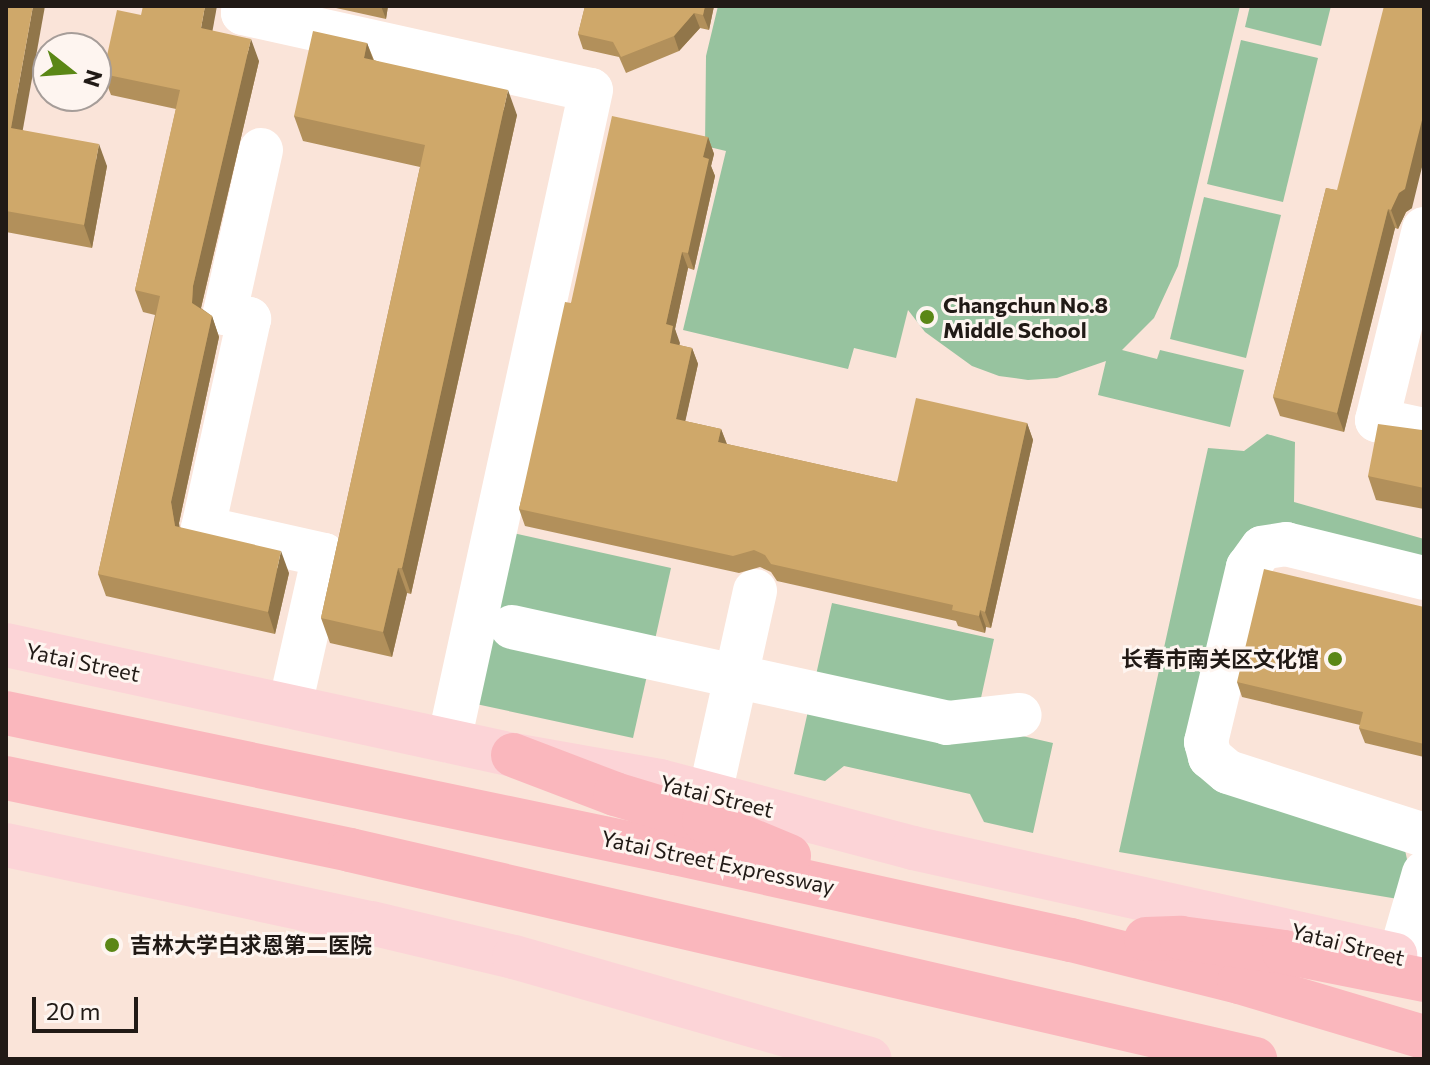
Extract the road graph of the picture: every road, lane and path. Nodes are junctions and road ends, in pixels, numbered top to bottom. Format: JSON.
{"nodes":[{"id":1,"x":244,"y":6,"type":"edge"},
{"id":2,"x":261,"y":150,"type":"dead end"},
{"id":3,"x":1424,"y":229,"type":"edge"},
{"id":4,"x":1424,"y":430,"type":"edge"},
{"id":5,"x":1424,"y":578,"type":"edge"},
{"id":6,"x":755,"y":591,"type":"dead end"},
{"id":7,"x":512,"y":627,"type":"dead end"},
{"id":8,"x":6,"y":645,"type":"edge"},
{"id":9,"x":736,"y":676,"type":"junction"},
{"id":10,"x":290,"y":706,"type":"junction"},
{"id":11,"x":6,"y":713,"type":"edge"},
{"id":12,"x":1020,"y":715,"type":"dead end"},
{"id":13,"x":449,"y":741,"type":"junction"},
{"id":14,"x":513,"y":755,"type":"junction"},
{"id":15,"x":6,"y":778,"type":"edge"},
{"id":16,"x":710,"y":794,"type":"junction"},
{"id":17,"x":1424,"y":835,"type":"edge"},
{"id":18,"x":6,"y":845,"type":"edge"},
{"id":19,"x":1424,"y":873,"type":"edge"},
{"id":20,"x":870,"y":895,"type":"junction"},
{"id":21,"x":1071,"y":940,"type":"junction"},
{"id":22,"x":1416,"y":967,"type":"edge"},
{"id":23,"x":1056,"y":1011,"type":"junction"},
{"id":24,"x":1424,"y":1037,"type":"edge"},
{"id":25,"x":870,"y":1059,"type":"edge"},
{"id":26,"x":1164,"y":1059,"type":"edge"},
{"id":27,"x":1255,"y":1059,"type":"edge"}],
"edges":[{"from":1,"to":13,"type":"lane"},
{"from":2,"to":10,"type":"lane"},
{"from":3,"to":4,"type":"lane"},
{"from":5,"to":17,"type":"lane"},
{"from":6,"to":9,"type":"lane"},
{"from":7,"to":9,"type":"lane"},
{"from":8,"to":10,"type":"main road","name":"Yatai Street"},
{"from":9,"to":12,"type":"lane"},
{"from":9,"to":16,"type":"lane"},
{"from":10,"to":13,"type":"main road","name":"Yatai Street"},
{"from":11,"to":20,"type":"highway","name":"Yatai Street Expressway"},
{"from":13,"to":14,"type":"main road","name":"Yatai Street"},
{"from":14,"to":16,"type":"main road","name":"Yatai Street"},
{"from":14,"to":20,"type":"highway"},
{"from":15,"to":23,"type":"highway"},
{"from":16,"to":22,"type":"main road","name":"Yatai Street"},
{"from":18,"to":25,"type":"main road"},
{"from":19,"to":22,"type":"lane"},
{"from":20,"to":21,"type":"highway","name":"Yatai Street Expressway"},
{"from":21,"to":22,"type":"highway"},
{"from":21,"to":24,"type":"highway","name":"Yatai Street Expressway"},
{"from":23,"to":26,"type":"highway"},
{"from":23,"to":27,"type":"highway"}]}
